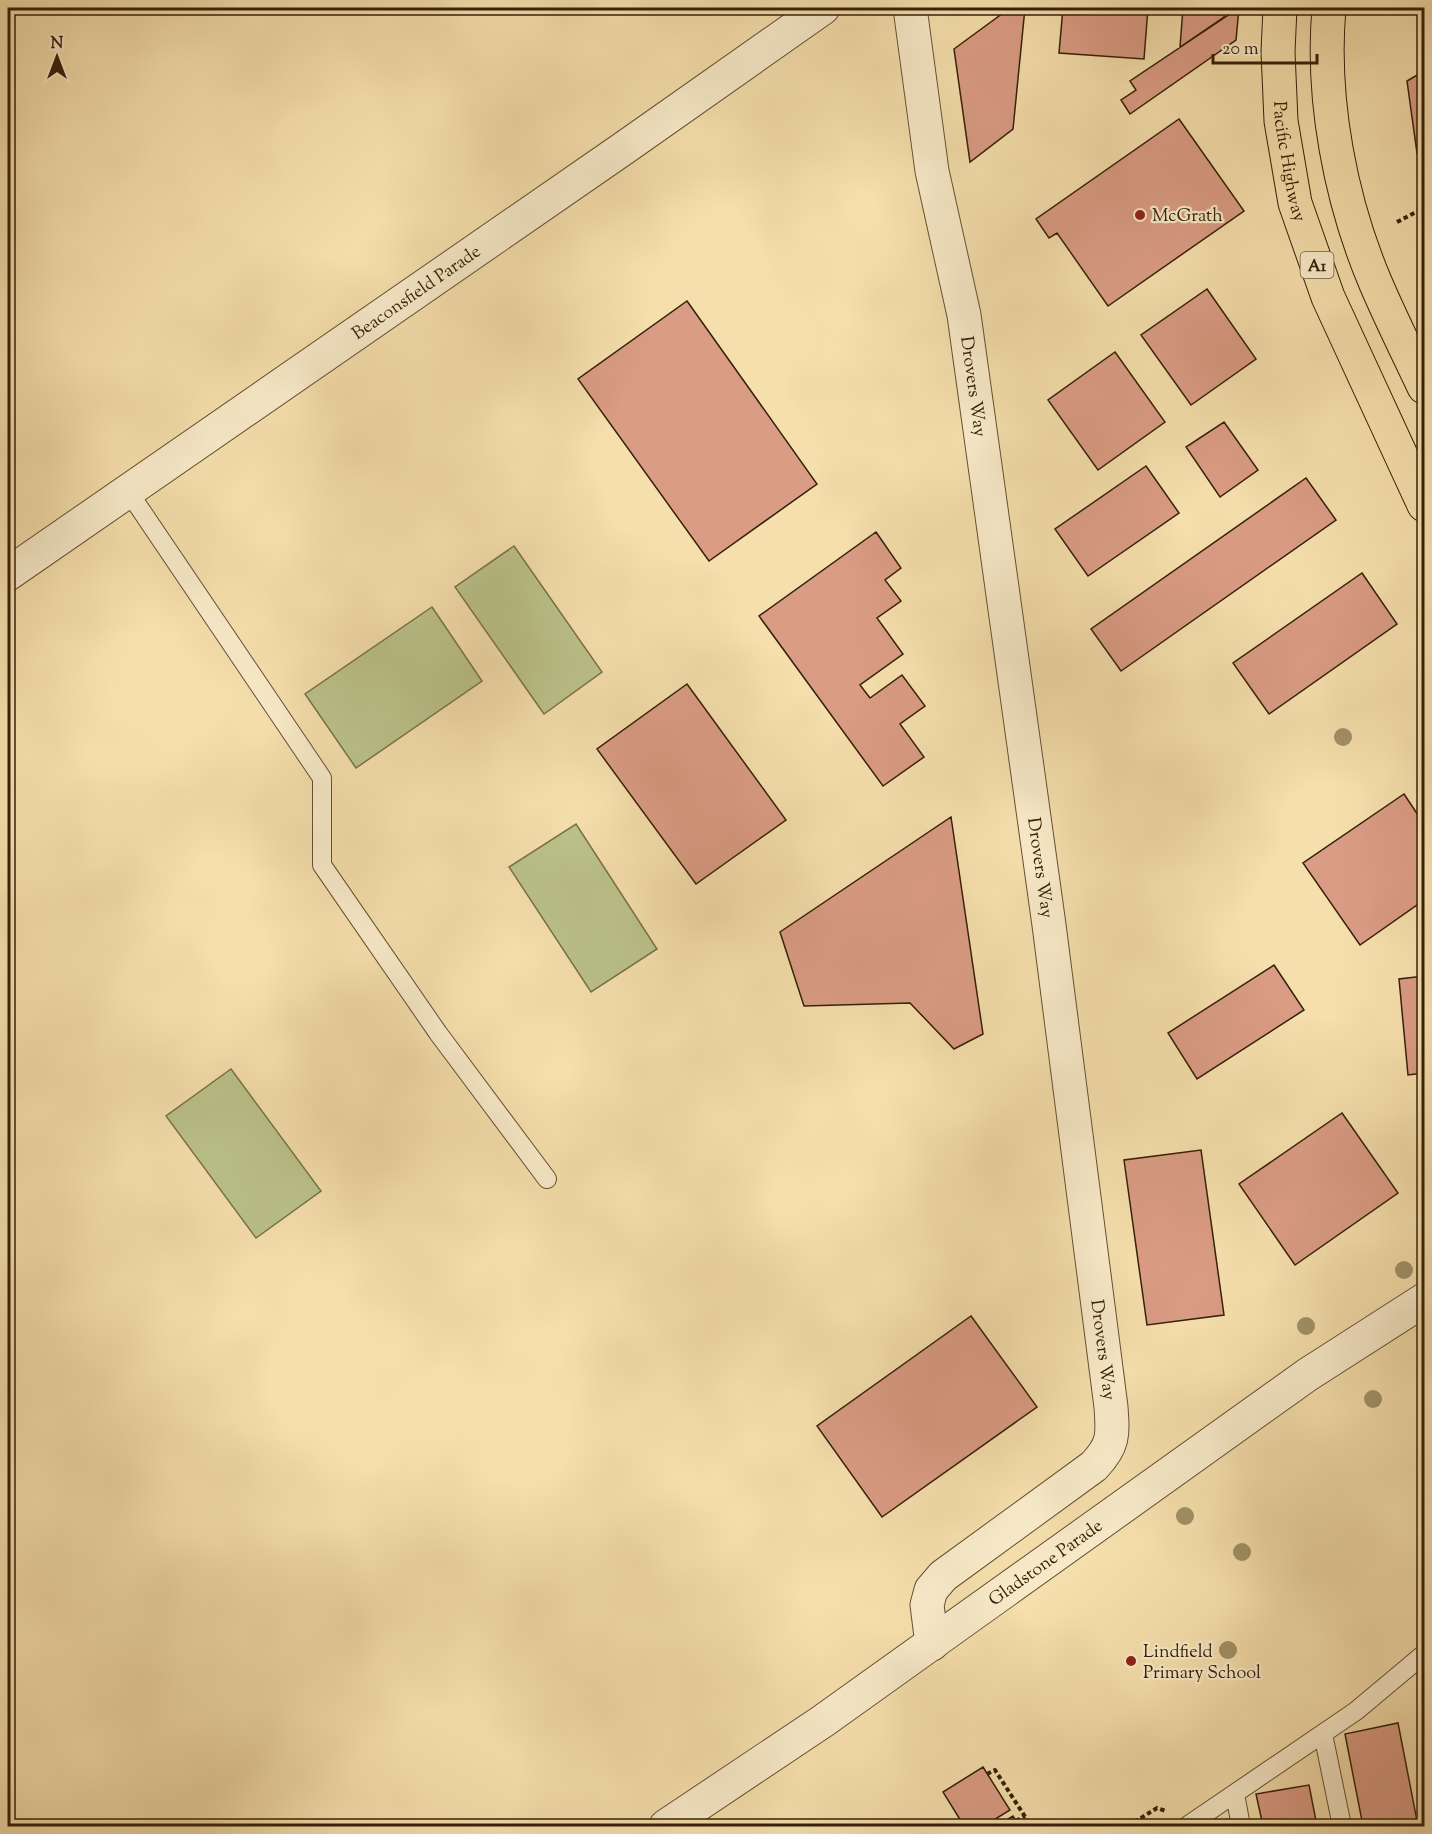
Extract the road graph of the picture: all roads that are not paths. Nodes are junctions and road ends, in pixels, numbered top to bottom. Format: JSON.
{"nodes":[{"id":1,"x":823,"y":8,"type":"edge"},
{"id":2,"x":910,"y":8,"type":"edge"},
{"id":3,"x":1280,"y":8,"type":"edge"},
{"id":4,"x":1329,"y":8,"type":"edge"},
{"id":5,"x":1425,"y":387,"type":"edge"},
{"id":6,"x":128,"y":491,"type":"junction"},
{"id":7,"x":1425,"y":505,"type":"edge"},
{"id":8,"x":8,"y":574,"type":"edge"},
{"id":9,"x":548,"y":1179,"type":"dead end"},
{"id":10,"x":1425,"y":1300,"type":"edge"},
{"id":11,"x":933,"y":1644,"type":"junction"},
{"id":12,"x":1425,"y":1654,"type":"edge"},
{"id":13,"x":1323,"y":1734,"type":"junction"},
{"id":14,"x":1235,"y":1794,"type":"junction"},
{"id":15,"x":666,"y":1827,"type":"edge"},
{"id":16,"x":1187,"y":1827,"type":"edge"},
{"id":17,"x":1241,"y":1827,"type":"edge"},
{"id":18,"x":1342,"y":1827,"type":"edge"}],
"edges":[{"from":1,"to":6,"type":"street","name":"Beaconsfield Parade"},
{"from":2,"to":11,"type":"street","name":"Drovers Way"},
{"from":3,"to":7,"type":"highway","name":"Pacific Highway","number":"A1"},
{"from":4,"to":5,"type":"highway"},
{"from":6,"to":8,"type":"street","name":"Beaconsfield Parade"},
{"from":6,"to":9,"type":"lane"},
{"from":10,"to":11,"type":"street","name":"Gladstone Parade"},
{"from":11,"to":15,"type":"street","name":"Gladstone Parade"},
{"from":12,"to":13,"type":"lane"},
{"from":13,"to":14,"type":"lane"},
{"from":13,"to":18,"type":"lane"},
{"from":14,"to":16,"type":"lane"},
{"from":14,"to":17,"type":"lane"}]}
